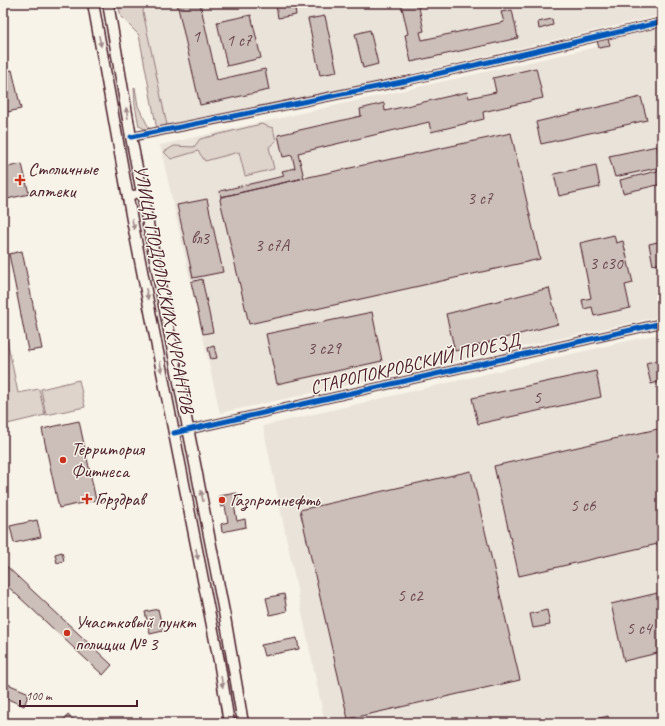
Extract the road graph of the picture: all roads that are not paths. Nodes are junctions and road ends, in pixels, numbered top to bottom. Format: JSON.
{"nodes":[{"id":1,"x":93,"y":3,"type":"edge"},
{"id":2,"x":108,"y":3,"type":"edge"},
{"id":3,"x":662,"y":22,"type":"edge"},
{"id":4,"x":131,"y":136,"type":"junction"},
{"id":5,"x":136,"y":161,"type":"junction"},
{"id":6,"x":122,"y":164,"type":"junction"},
{"id":7,"x":144,"y":200,"type":"junction"},
{"id":8,"x":129,"y":202,"type":"junction"},
{"id":9,"x":662,"y":323,"type":"edge"},
{"id":10,"x":189,"y":430,"type":"junction"},
{"id":11,"x":174,"y":434,"type":"junction"},
{"id":12,"x":229,"y":723,"type":"edge"},
{"id":13,"x":243,"y":723,"type":"edge"}],
"edges":[{"from":1,"to":6,"type":"main road","name":"УЛИЦА ПОДОЛЬСКИХ КУРСАНТОВ","one_way":true},
{"from":4,"to":2,"type":"main road","name":"УЛИЦА ПОДОЛЬСКИХ КУРСАНТОВ","one_way":true},
{"from":3,"to":4,"type":"street"},
{"from":4,"to":5,"type":"main road","name":"УЛИЦА ПОДОЛЬСКИХ КУРСАНТОВ"},
{"from":5,"to":6,"type":"street"},
{"from":5,"to":7,"type":"main road","name":"УЛИЦА ПОДОЛЬСКИХ КУРСАНТОВ"},
{"from":6,"to":8,"type":"main road","name":"УЛИЦА ПОДОЛЬСКИХ КУРСАНТОВ"},
{"from":7,"to":8,"type":"street"},
{"from":7,"to":10,"type":"main road","name":"УЛИЦА ПОДОЛЬСКИХ КУРСАНТОВ"},
{"from":8,"to":11,"type":"main road","name":"УЛИЦА ПОДОЛЬСКИХ КУРСАНТОВ","one_way":true},
{"from":9,"to":10,"type":"street","name":"СТАРОПОКРОВСКИЙ ПРОЕЗД"},
{"from":10,"to":11,"type":"street","name":"СТАРОПОКРОВСКИЙ ПРОЕЗД"},
{"from":13,"to":10,"type":"main road","name":"УЛИЦА ПОДОЛЬСКИХ КУРСАНТОВ","one_way":true},
{"from":11,"to":12,"type":"main road","name":"УЛИЦА ПОДОЛЬСКИХ КУРСАНТОВ","one_way":true}]}
